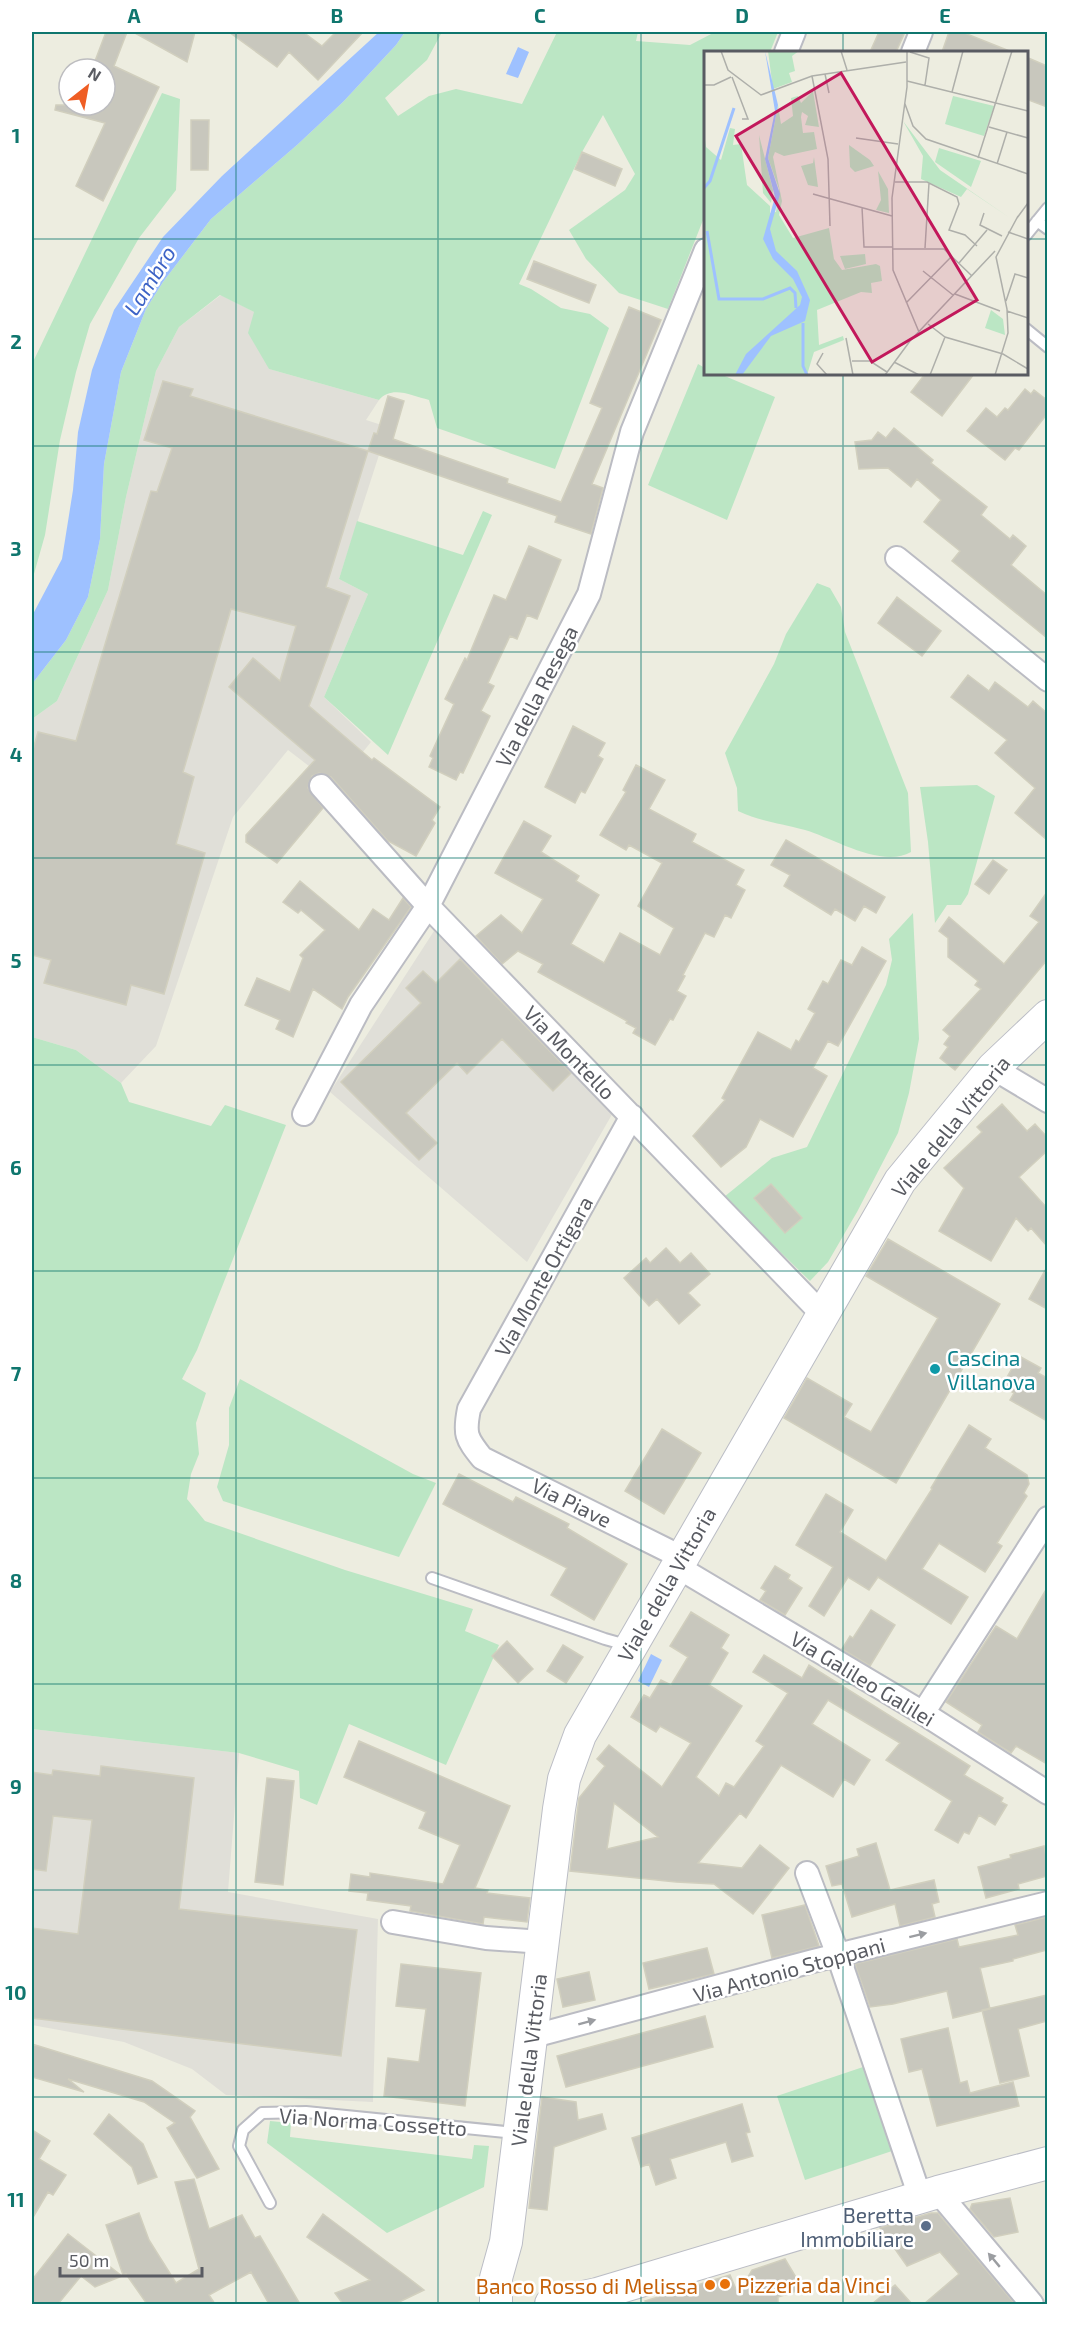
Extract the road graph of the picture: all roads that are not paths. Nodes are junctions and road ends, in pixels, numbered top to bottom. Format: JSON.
{"nodes":[{"id":1,"x":794,"y":32,"type":"edge"},
{"id":2,"x":921,"y":32,"type":"edge"},
{"id":3,"x":786,"y":51,"type":"edge"},
{"id":4,"x":913,"y":51,"type":"edge"},
{"id":5,"x":1047,"y":208,"type":"edge"},
{"id":6,"x":1037,"y":221,"type":"junction"},
{"id":7,"x":1047,"y":229,"type":"edge"},
{"id":8,"x":1028,"y":232,"type":"edge"},
{"id":9,"x":704,"y":259,"type":"edge"},
{"id":10,"x":1028,"y":331,"type":"edge"},
{"id":11,"x":1047,"y":347,"type":"edge"},
{"id":12,"x":897,"y":558,"type":"dead end"},
{"id":13,"x":1047,"y":680,"type":"edge"},
{"id":14,"x":321,"y":786,"type":"dead end"},
{"id":15,"x":428,"y":906,"type":"junction"},
{"id":16,"x":1047,"y":1016,"type":"edge"},
{"id":17,"x":993,"y":1068,"type":"junction"},
{"id":18,"x":1047,"y":1101,"type":"edge"},
{"id":19,"x":304,"y":1114,"type":"dead end"},
{"id":20,"x":632,"y":1116,"type":"junction"},
{"id":21,"x":823,"y":1315,"type":"junction"},
{"id":22,"x":468,"y":1440,"type":"joint"},
{"id":23,"x":1047,"y":1518,"type":"edge"},
{"id":24,"x":679,"y":1562,"type":"junction"},
{"id":25,"x":432,"y":1578,"type":"dead end"},
{"id":26,"x":630,"y":1646,"type":"junction"},
{"id":27,"x":922,"y":1713,"type":"junction"},
{"id":28,"x":1047,"y":1794,"type":"edge"},
{"id":29,"x":807,"y":1873,"type":"dead end"},
{"id":30,"x":1047,"y":1903,"type":"edge"},
{"id":31,"x":393,"y":1922,"type":"dead end"},
{"id":32,"x":542,"y":1942,"type":"junction"},
{"id":33,"x":838,"y":1955,"type":"junction"},
{"id":34,"x":530,"y":2037,"type":"junction"},
{"id":35,"x":519,"y":2133,"type":"junction"},
{"id":36,"x":1047,"y":2163,"type":"edge"},
{"id":37,"x":929,"y":2194,"type":"junction"},
{"id":38,"x":270,"y":2203,"type":"dead end"},
{"id":39,"x":506,"y":2242,"type":"junction"},
{"id":40,"x":599,"y":2299,"type":"edge"},
{"id":41,"x":496,"y":2304,"type":"edge"},
{"id":42,"x":519,"y":2304,"type":"edge"},
{"id":43,"x":551,"y":2304,"type":"edge"},
{"id":44,"x":1032,"y":2304,"type":"edge"}],
"edges":[{"from":1,"to":3,"type":"street"},
{"from":2,"to":4,"type":"street"},
{"from":5,"to":6,"type":"lane"},
{"from":6,"to":7,"type":"lane"},
{"from":6,"to":8,"type":"lane"},
{"from":9,"to":15,"type":"street","name":"Via della Resega"},
{"from":10,"to":11,"type":"lane"},
{"from":12,"to":13,"type":"street"},
{"from":14,"to":15,"type":"street","name":"Via Montello"},
{"from":15,"to":19,"type":"street","name":"Via della Resega"},
{"from":15,"to":20,"type":"street","name":"Via Montello"},
{"from":16,"to":17,"type":"street","name":"Viale della Vittoria"},
{"from":17,"to":18,"type":"street"},
{"from":17,"to":21,"type":"street","name":"Viale della Vittoria"},
{"from":20,"to":21,"type":"street","name":"Via Montello"},
{"from":20,"to":22,"type":"street","name":"Via Monte Ortigara"},
{"from":21,"to":24,"type":"street","name":"Viale della Vittoria"},
{"from":22,"to":24,"type":"street","name":"Via Piave"},
{"from":23,"to":27,"type":"street"},
{"from":24,"to":26,"type":"street","name":"Viale della Vittoria"},
{"from":24,"to":27,"type":"street","name":"Via Galileo Galilei"},
{"from":25,"to":26,"type":"lane"},
{"from":26,"to":32,"type":"street","name":"Viale della Vittoria"},
{"from":27,"to":28,"type":"street","name":"Via Galileo Galilei"},
{"from":29,"to":33,"type":"street"},
{"from":33,"to":30,"type":"street","name":"Via Antonio Stoppani","one_way":true},
{"from":31,"to":32,"type":"street"},
{"from":32,"to":34,"type":"street","name":"Viale della Vittoria"},
{"from":34,"to":33,"type":"street","name":"Via Antonio Stoppani","one_way":true},
{"from":33,"to":37,"type":"street"},
{"from":34,"to":35,"type":"street","name":"Viale della Vittoria"},
{"from":35,"to":38,"type":"lane","name":"Via Norma Cossetto"},
{"from":35,"to":39,"type":"street","name":"Viale della Vittoria"},
{"from":36,"to":37,"type":"street"},
{"from":37,"to":40,"type":"street"},
{"from":44,"to":37,"type":"street","one_way":true},
{"from":39,"to":41,"type":"street","name":"Viale della Vittoria"},
{"from":39,"to":42,"type":"street","name":"Viale della Vittoria"},
{"from":40,"to":43,"type":"street"}]}
